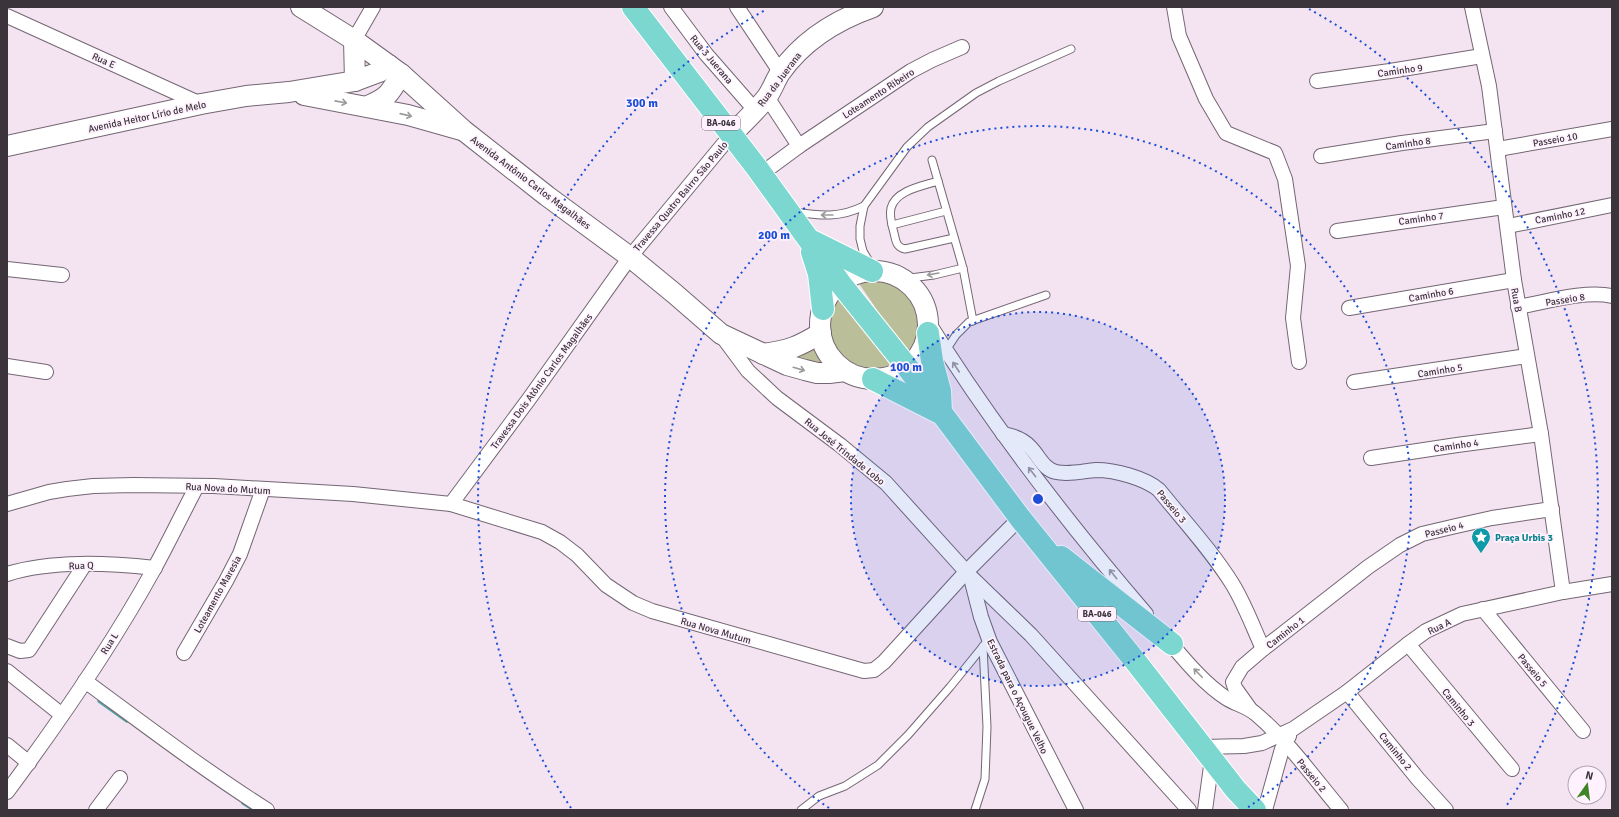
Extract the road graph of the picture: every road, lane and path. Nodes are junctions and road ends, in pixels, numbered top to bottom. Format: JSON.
{"nodes":[{"id":1,"x":301,"y":7,"type":"edge"},
{"id":2,"x":373,"y":7,"type":"edge"},
{"id":3,"x":633,"y":7,"type":"edge"},
{"id":4,"x":671,"y":7,"type":"edge"},
{"id":5,"x":737,"y":7,"type":"edge"},
{"id":6,"x":873,"y":7,"type":"edge"},
{"id":7,"x":1174,"y":7,"type":"edge"},
{"id":8,"x":1472,"y":7,"type":"edge"},
{"id":9,"x":7,"y":16,"type":"edge"},
{"id":10,"x":354,"y":40,"type":"junction"},
{"id":11,"x":962,"y":47,"type":"dead end"},
{"id":12,"x":1071,"y":49,"type":"dead end"},
{"id":13,"x":1482,"y":56,"type":"junction"},
{"id":14,"x":395,"y":69,"type":"junction"},
{"id":15,"x":780,"y":73,"type":"junction"},
{"id":16,"x":355,"y":81,"type":"junction"},
{"id":17,"x":1317,"y":81,"type":"dead end"},
{"id":18,"x":289,"y":92,"type":"junction"},
{"id":19,"x":761,"y":103,"type":"junction"},
{"id":20,"x":202,"y":104,"type":"junction"},
{"id":21,"x":368,"y":106,"type":"junction"},
{"id":22,"x":1612,"y":129,"type":"edge"},
{"id":23,"x":463,"y":130,"type":"junction"},
{"id":24,"x":1495,"y":131,"type":"junction"},
{"id":25,"x":731,"y":135,"type":"junction"},
{"id":26,"x":7,"y":146,"type":"edge"},
{"id":27,"x":798,"y":146,"type":"junction"},
{"id":28,"x":1498,"y":149,"type":"junction"},
{"id":29,"x":1321,"y":156,"type":"dead end"},
{"id":30,"x":932,"y":160,"type":"dead end"},
{"id":31,"x":760,"y":174,"type":"junction"},
{"id":32,"x":938,"y":181,"type":"junction"},
{"id":33,"x":1612,"y":205,"type":"edge"},
{"id":34,"x":864,"y":206,"type":"junction"},
{"id":35,"x":1504,"y":207,"type":"junction"},
{"id":36,"x":788,"y":211,"type":"junction"},
{"id":37,"x":946,"y":211,"type":"junction"},
{"id":38,"x":892,"y":225,"type":"junction"},
{"id":39,"x":1508,"y":226,"type":"junction"},
{"id":40,"x":1337,"y":231,"type":"dead end"},
{"id":41,"x":954,"y":238,"type":"junction"},
{"id":42,"x":809,"y":239,"type":"junction"},
{"id":43,"x":630,"y":257,"type":"junction"},
{"id":44,"x":963,"y":268,"type":"junction"},
{"id":45,"x":7,"y":269,"type":"edge"},
{"id":46,"x":874,"y":272,"type":"junction"},
{"id":47,"x":62,"y":275,"type":"dead end"},
{"id":48,"x":902,"y":279,"type":"junction"},
{"id":49,"x":1514,"y":280,"type":"junction"},
{"id":50,"x":840,"y":283,"type":"junction"},
{"id":51,"x":1046,"y":295,"type":"dead end"},
{"id":52,"x":1612,"y":296,"type":"edge"},
{"id":53,"x":1518,"y":306,"type":"junction"},
{"id":54,"x":1349,"y":308,"type":"dead end"},
{"id":55,"x":823,"y":309,"type":"junction"},
{"id":56,"x":973,"y":321,"type":"junction"},
{"id":57,"x":928,"y":327,"type":"junction"},
{"id":58,"x":821,"y":333,"type":"junction"},
{"id":59,"x":720,"y":334,"type":"junction"},
{"id":60,"x":946,"y":350,"type":"junction"},
{"id":61,"x":763,"y":354,"type":"junction"},
{"id":62,"x":1527,"y":356,"type":"junction"},
{"id":63,"x":1299,"y":362,"type":"dead end"},
{"id":64,"x":7,"y":366,"type":"edge"},
{"id":65,"x":908,"y":368,"type":"junction"},
{"id":66,"x":845,"y":371,"type":"junction"},
{"id":67,"x":46,"y":372,"type":"dead end"},
{"id":68,"x":873,"y":379,"type":"junction"},
{"id":69,"x":1354,"y":382,"type":"dead end"},
{"id":70,"x":941,"y":414,"type":"junction"},
{"id":71,"x":1003,"y":434,"type":"junction"},
{"id":72,"x":1542,"y":434,"type":"junction"},
{"id":73,"x":1371,"y":458,"type":"dead end"},
{"id":74,"x":197,"y":486,"type":"junction"},
{"id":75,"x":263,"y":489,"type":"junction"},
{"id":76,"x":7,"y":504,"type":"edge"},
{"id":77,"x":451,"y":504,"type":"junction"},
{"id":78,"x":1552,"y":509,"type":"junction"},
{"id":79,"x":1020,"y":518,"type":"junction"},
{"id":80,"x":1034,"y":535,"type":"junction"},
{"id":81,"x":85,"y":564,"type":"junction"},
{"id":82,"x":1368,"y":567,"type":"joint"},
{"id":83,"x":155,"y":568,"type":"junction"},
{"id":84,"x":7,"y":574,"type":"edge"},
{"id":85,"x":968,"y":575,"type":"junction"},
{"id":86,"x":1612,"y":584,"type":"edge"},
{"id":87,"x":1563,"y":592,"type":"junction"},
{"id":88,"x":1483,"y":609,"type":"junction"},
{"id":89,"x":986,"y":643,"type":"junction"},
{"id":90,"x":1172,"y":644,"type":"junction"},
{"id":91,"x":1408,"y":644,"type":"junction"},
{"id":92,"x":7,"y":646,"type":"edge"},
{"id":93,"x":1263,"y":649,"type":"junction"},
{"id":94,"x":184,"y":653,"type":"dead end"},
{"id":95,"x":7,"y":671,"type":"edge"},
{"id":96,"x":85,"y":681,"type":"junction"},
{"id":97,"x":1347,"y":692,"type":"junction"},
{"id":98,"x":1250,"y":710,"type":"junction"},
{"id":99,"x":62,"y":715,"type":"junction"},
{"id":100,"x":1583,"y":731,"type":"dead end"},
{"id":101,"x":1282,"y":740,"type":"junction"},
{"id":102,"x":7,"y":745,"type":"edge"},
{"id":103,"x":1208,"y":753,"type":"junction"},
{"id":104,"x":29,"y":763,"type":"junction"},
{"id":105,"x":1512,"y":769,"type":"dead end"},
{"id":106,"x":120,"y":778,"type":"dead end"},
{"id":107,"x":7,"y":792,"type":"edge"},
{"id":108,"x":96,"y":810,"type":"edge"},
{"id":109,"x":267,"y":810,"type":"edge"},
{"id":110,"x":801,"y":810,"type":"edge"},
{"id":111,"x":975,"y":810,"type":"edge"},
{"id":112,"x":1076,"y":810,"type":"edge"},
{"id":113,"x":1188,"y":810,"type":"edge"},
{"id":114,"x":1205,"y":810,"type":"edge"},
{"id":115,"x":1255,"y":810,"type":"edge"},
{"id":116,"x":1265,"y":810,"type":"edge"},
{"id":117,"x":1341,"y":810,"type":"edge"},
{"id":118,"x":1446,"y":810,"type":"edge"}],
"edges":[{"from":1,"to":10,"type":"main road","name":"Avenida Antônio Carlos Magalhães"},
{"from":2,"to":10,"type":"street"},
{"from":3,"to":25,"type":"main road","name":"BA-046","number":"BA-046"},
{"from":4,"to":19,"type":"street","name":"Rua 3 Juerana"},
{"from":5,"to":15,"type":"street"},
{"from":6,"to":15,"type":"main road","name":"Rua da Juerana"},
{"from":7,"to":63,"type":"street"},
{"from":8,"to":13,"type":"street","name":"Rua B"},
{"from":9,"to":20,"type":"street","name":"Rua E"},
{"from":10,"to":14,"type":"main road","name":"Avenida Antônio Carlos Magalhães"},
{"from":10,"to":16,"type":"main road"},
{"from":11,"to":27,"type":"street","name":"Loteamento Ribeiro"},
{"from":12,"to":34,"type":"lane"},
{"from":13,"to":17,"type":"street","name":"Caminho 9"},
{"from":13,"to":24,"type":"street","name":"Rua B"},
{"from":14,"to":16,"type":"main road","name":"Avenida Heitor Lírio de Melo"},
{"from":14,"to":21,"type":"main road"},
{"from":14,"to":23,"type":"main road","name":"Avenida Antônio Carlos Magalhães"},
{"from":15,"to":19,"type":"main road","name":"Rua da Juerana"},
{"from":16,"to":18,"type":"main road","name":"Avenida Heitor Lírio de Melo"},
{"from":18,"to":20,"type":"main road","name":"Avenida Heitor Lírio de Melo"},
{"from":18,"to":21,"type":"main road","name":"Avenida Heitor Lírio de Melo","one_way":true},
{"from":19,"to":25,"type":"main road","name":"Rua da Juerana"},
{"from":19,"to":27,"type":"street","name":"Rua 3 Juerana"},
{"from":20,"to":26,"type":"main road","name":"Avenida Heitor Lírio de Melo"},
{"from":21,"to":23,"type":"main road","name":"Avenida Heitor Lírio de Melo","one_way":true},
{"from":22,"to":28,"type":"street","name":"Passeio 10"},
{"from":23,"to":43,"type":"main road","name":"Avenida Antônio Carlos Magalhães"},
{"from":24,"to":28,"type":"street","name":"Rua B"},
{"from":24,"to":29,"type":"street","name":"Caminho 8"},
{"from":25,"to":31,"type":"main road","name":"BA-046","number":"BA-046"},
{"from":25,"to":43,"type":"street","name":"Travessa Quatro Bairro São Paulo"},
{"from":27,"to":31,"type":"street"},
{"from":28,"to":35,"type":"street","name":"Rua B"},
{"from":30,"to":32,"type":"lane"},
{"from":31,"to":36,"type":"main road","name":"BA-046","number":"BA-046"},
{"from":32,"to":37,"type":"lane"},
{"from":32,"to":38,"type":"lane"},
{"from":33,"to":39,"type":"street","name":"Caminho 12"},
{"from":34,"to":36,"type":"lane","one_way":true},
{"from":34,"to":46,"type":"lane"},
{"from":35,"to":39,"type":"street","name":"Rua B"},
{"from":35,"to":40,"type":"street","name":"Caminho 7"},
{"from":36,"to":42,"type":"main road","name":"BA-046","number":"BA-046"},
{"from":37,"to":38,"type":"lane"},
{"from":37,"to":41,"type":"lane"},
{"from":38,"to":41,"type":"lane"},
{"from":39,"to":49,"type":"street","name":"Rua B"},
{"from":41,"to":44,"type":"lane"},
{"from":42,"to":46,"type":"main road"},
{"from":42,"to":50,"type":"main road","name":"BA-046","number":"BA-046"},
{"from":42,"to":55,"type":"main road"},
{"from":43,"to":59,"type":"main road","name":"Avenida Antônio Carlos Magalhães"},
{"from":43,"to":77,"type":"street","name":"Travessa Dois Atônio Carlos Magalhães"},
{"from":44,"to":48,"type":"lane","one_way":true},
{"from":44,"to":56,"type":"lane"},
{"from":45,"to":47,"type":"street"},
{"from":46,"to":48,"type":"main road"},
{"from":46,"to":50,"type":"main road"},
{"from":48,"to":57,"type":"main road"},
{"from":49,"to":53,"type":"street","name":"Rua B"},
{"from":49,"to":54,"type":"street","name":"Caminho 6"},
{"from":50,"to":55,"type":"main road"},
{"from":50,"to":65,"type":"main road","name":"BA-046","number":"BA-046"},
{"from":51,"to":56,"type":"lane"},
{"from":52,"to":53,"type":"street","name":"Passeio 8"},
{"from":53,"to":62,"type":"street","name":"Rua B"},
{"from":55,"to":58,"type":"main road"},
{"from":56,"to":60,"type":"lane"},
{"from":57,"to":60,"type":"street"},
{"from":57,"to":65,"type":"main road"},
{"from":57,"to":70,"type":"main road"},
{"from":58,"to":61,"type":"main road"},
{"from":58,"to":66,"type":"main road"},
{"from":59,"to":61,"type":"main road","name":"Avenida Antônio Carlos Magalhães"},
{"from":59,"to":85,"type":"street","name":"Rua José Trindade Lobo"},
{"from":71,"to":60,"type":"street","one_way":true},
{"from":61,"to":66,"type":"main road","name":"Avenida Antônio Carlos Magalhães","one_way":true},
{"from":62,"to":69,"type":"street","name":"Caminho 5"},
{"from":62,"to":72,"type":"street","name":"Rua B"},
{"from":64,"to":67,"type":"street"},
{"from":65,"to":68,"type":"main road"},
{"from":65,"to":70,"type":"main road","name":"BA-046","number":"BA-046"},
{"from":66,"to":68,"type":"main road"},
{"from":68,"to":70,"type":"main road"},
{"from":70,"to":79,"type":"main road","name":"BA-046","number":"BA-046"},
{"from":90,"to":71,"type":"street","one_way":true},
{"from":71,"to":93,"type":"street","name":"Passeio 3"},
{"from":72,"to":73,"type":"street","name":"Caminho 4"},
{"from":72,"to":78,"type":"street","name":"Rua B"},
{"from":74,"to":75,"type":"street","name":"Rua Nova do Mutum"},
{"from":74,"to":76,"type":"street","name":"Rua Nova do Mutum"},
{"from":74,"to":83,"type":"street","name":"Rua L"},
{"from":75,"to":77,"type":"street","name":"Rua Nova do Mutum"},
{"from":75,"to":94,"type":"street","name":"Loteamento Maresia"},
{"from":77,"to":85,"type":"street","name":"Rua Nova Mutum"},
{"from":78,"to":82,"type":"street","name":"Passeio 4"},
{"from":78,"to":87,"type":"street","name":"Rua B"},
{"from":79,"to":80,"type":"main road","name":"BA-046","number":"BA-046"},
{"from":79,"to":85,"type":"street","name":"Rua Nova Mutum"},
{"from":80,"to":90,"type":"main road"},
{"from":80,"to":103,"type":"main road","name":"BA-046","number":"BA-046"},
{"from":81,"to":83,"type":"street","name":"Rua Q"},
{"from":81,"to":84,"type":"street","name":"Rua Q"},
{"from":81,"to":92,"type":"street"},
{"from":82,"to":93,"type":"street","name":"Caminho 1"},
{"from":83,"to":96,"type":"street","name":"Rua L"},
{"from":85,"to":89,"type":"street","name":"Estrada para o Açougue Velho"},
{"from":85,"to":113,"type":"street","name":"Rua José Trindade Lobo"},
{"from":86,"to":87,"type":"street","name":"Rua A"},
{"from":87,"to":88,"type":"street","name":"Rua A"},
{"from":88,"to":91,"type":"street","name":"Rua A"},
{"from":88,"to":100,"type":"street","name":"Passeio 5"},
{"from":89,"to":110,"type":"lane"},
{"from":89,"to":111,"type":"lane"},
{"from":89,"to":112,"type":"street","name":"Estrada para o Açougue Velho"},
{"from":98,"to":90,"type":"street","one_way":true},
{"from":91,"to":97,"type":"street","name":"Rua A"},
{"from":91,"to":105,"type":"street","name":"Caminho 3"},
{"from":93,"to":98,"type":"street","name":"Caminho 1"},
{"from":95,"to":99,"type":"street"},
{"from":96,"to":99,"type":"street","name":"Rua L"},
{"from":96,"to":109,"type":"street"},
{"from":97,"to":101,"type":"street","name":"Rua A"},
{"from":97,"to":118,"type":"street","name":"Caminho 2"},
{"from":98,"to":101,"type":"street","name":"Passeio 2"},
{"from":99,"to":104,"type":"street","name":"Rua L"},
{"from":101,"to":103,"type":"street"},
{"from":101,"to":116,"type":"street","name":"Rua A"},
{"from":101,"to":117,"type":"street","name":"Passeio 2"},
{"from":102,"to":104,"type":"street"},
{"from":103,"to":114,"type":"street"},
{"from":103,"to":115,"type":"main road","name":"BA-046","number":"BA-046"},
{"from":104,"to":107,"type":"street","name":"Rua L"},
{"from":106,"to":108,"type":"street"}]}
